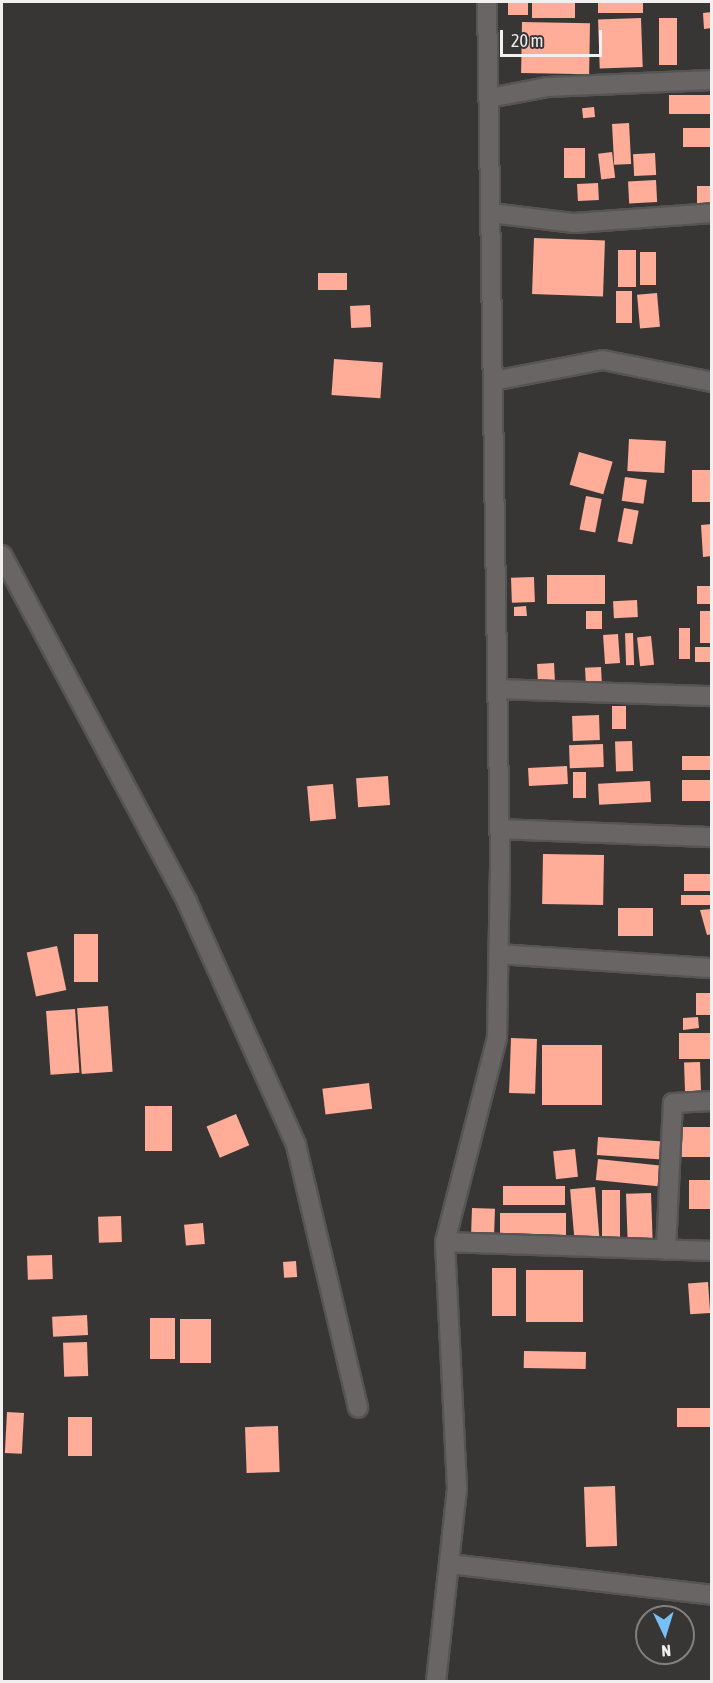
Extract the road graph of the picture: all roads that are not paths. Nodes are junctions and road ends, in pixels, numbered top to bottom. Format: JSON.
{"nodes":[{"id":1,"x":487,"y":2,"type":"edge"},
{"id":2,"x":711,"y":80,"type":"edge"},
{"id":3,"x":489,"y":98,"type":"junction"},
{"id":4,"x":491,"y":213,"type":"junction"},
{"id":5,"x":711,"y":213,"type":"edge"},
{"id":6,"x":493,"y":381,"type":"junction"},
{"id":7,"x":711,"y":382,"type":"edge"},
{"id":8,"x":2,"y":555,"type":"edge"},
{"id":9,"x":498,"y":690,"type":"junction"},
{"id":10,"x":711,"y":696,"type":"edge"},
{"id":11,"x":500,"y":829,"type":"junction"},
{"id":12,"x":711,"y":837,"type":"edge"},
{"id":13,"x":499,"y":954,"type":"junction"},
{"id":14,"x":711,"y":968,"type":"edge"},
{"id":15,"x":711,"y":1101,"type":"edge"},
{"id":16,"x":445,"y":1242,"type":"junction"},
{"id":17,"x":666,"y":1250,"type":"junction"},
{"id":18,"x":711,"y":1251,"type":"edge"},
{"id":19,"x":358,"y":1407,"type":"dead end"},
{"id":20,"x":450,"y":1563,"type":"junction"},
{"id":21,"x":711,"y":1595,"type":"edge"},
{"id":22,"x":436,"y":1682,"type":"edge"}],
"edges":[{"from":1,"to":3,"type":"street"},
{"from":2,"to":3,"type":"street"},
{"from":3,"to":4,"type":"street"},
{"from":4,"to":5,"type":"street"},
{"from":4,"to":6,"type":"street"},
{"from":6,"to":7,"type":"street"},
{"from":6,"to":9,"type":"street"},
{"from":8,"to":19,"type":"street"},
{"from":9,"to":10,"type":"street"},
{"from":9,"to":11,"type":"street"},
{"from":11,"to":12,"type":"street"},
{"from":11,"to":13,"type":"street"},
{"from":13,"to":14,"type":"street"},
{"from":13,"to":16,"type":"street"},
{"from":15,"to":17,"type":"street"},
{"from":16,"to":17,"type":"street"},
{"from":16,"to":20,"type":"street"},
{"from":17,"to":18,"type":"street"},
{"from":20,"to":21,"type":"street"},
{"from":20,"to":22,"type":"street"}]}
